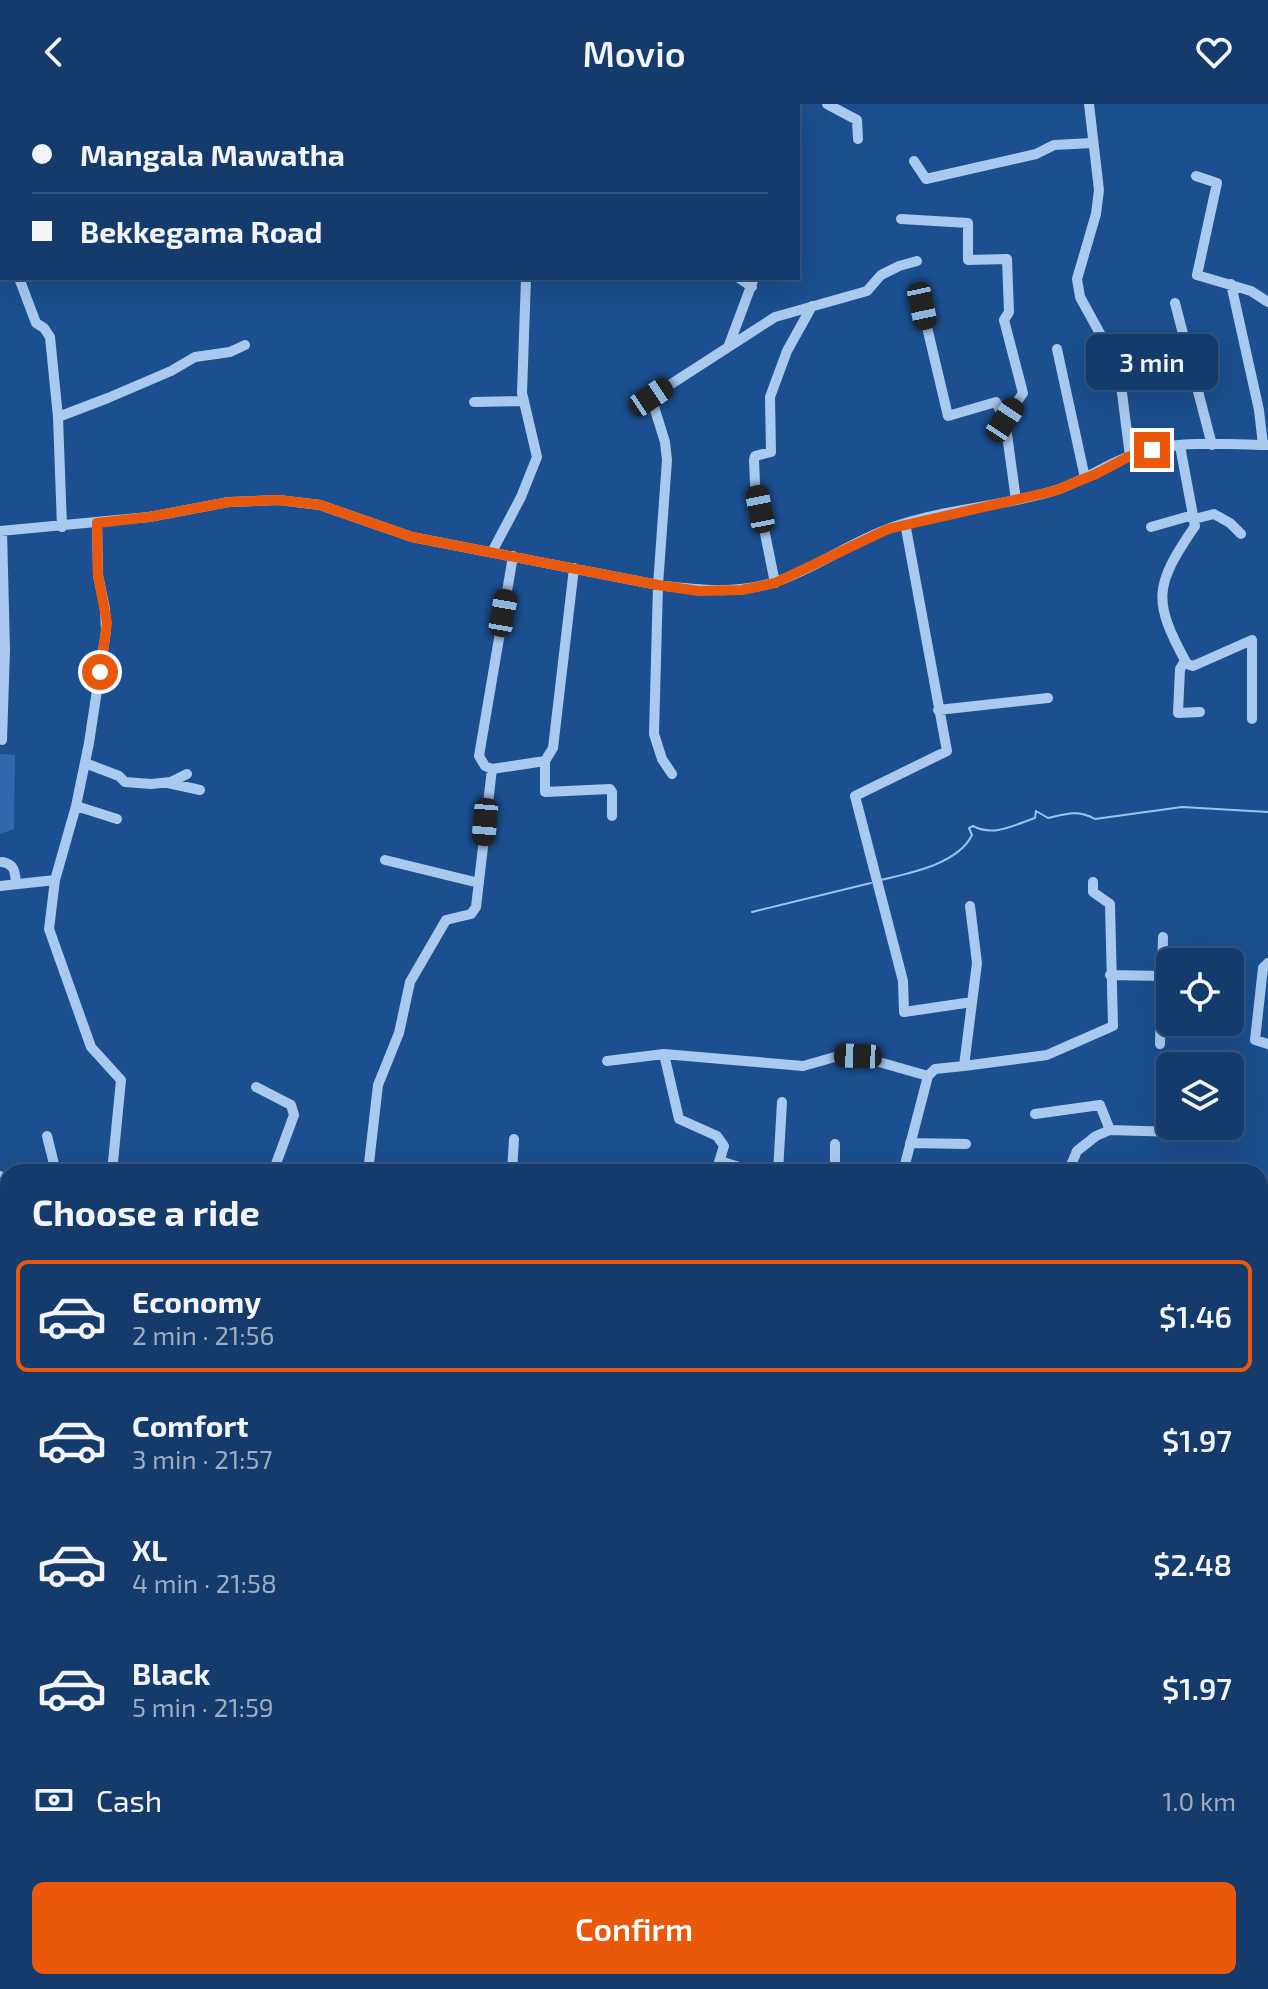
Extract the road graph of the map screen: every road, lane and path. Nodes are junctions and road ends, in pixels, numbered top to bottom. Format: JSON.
{"nodes":[{"id":1,"x":827,"y":104,"type":"edge"},
{"id":2,"x":1089,"y":104,"type":"edge"},
{"id":3,"x":858,"y":139,"type":"dead end"},
{"id":4,"x":1092,"y":143,"type":"junction"},
{"id":5,"x":914,"y":161,"type":"dead end"},
{"id":6,"x":1196,"y":176,"type":"dead end"},
{"id":7,"x":901,"y":219,"type":"dead end"},
{"id":8,"x":917,"y":261,"type":"dead end"},
{"id":9,"x":20,"y":280,"type":"edge"},
{"id":10,"x":526,"y":280,"type":"edge"},
{"id":11,"x":753,"y":282,"type":"edge"},
{"id":12,"x":1231,"y":284,"type":"junction"},
{"id":13,"x":1268,"y":302,"type":"edge"},
{"id":14,"x":1175,"y":303,"type":"dead end"},
{"id":15,"x":812,"y":306,"type":"junction"},
{"id":16,"x":922,"y":306,"type":"dead end"},
{"id":17,"x":245,"y":345,"type":"dead end"},
{"id":18,"x":729,"y":345,"type":"junction"},
{"id":19,"x":1057,"y":349,"type":"dead end"},
{"id":20,"x":524,"y":401,"type":"junction"},
{"id":21,"x":474,"y":402,"type":"dead end"},
{"id":22,"x":58,"y":417,"type":"junction"},
{"id":23,"x":1005,"y":420,"type":"junction"},
{"id":24,"x":1212,"y":445,"type":"junction"},
{"id":25,"x":1266,"y":445,"type":"edge"},
{"id":26,"x":1180,"y":446,"type":"junction"},
{"id":27,"x":1130,"y":456,"type":"junction"},
{"id":28,"x":1085,"y":478,"type":"junction"},
{"id":29,"x":1016,"y":500,"type":"junction"},
{"id":30,"x":1193,"y":517,"type":"junction"},
{"id":31,"x":97,"y":523,"type":"junction"},
{"id":32,"x":905,"y":523,"type":"junction"},
{"id":33,"x":62,"y":527,"type":"junction"},
{"id":34,"x":1151,"y":527,"type":"dead end"},
{"id":35,"x":1,"y":531,"type":"edge"},
{"id":36,"x":1241,"y":534,"type":"dead end"},
{"id":37,"x":492,"y":552,"type":"junction"},
{"id":38,"x":513,"y":556,"type":"junction"},
{"id":39,"x":574,"y":568,"type":"junction"},
{"id":40,"x":775,"y":583,"type":"junction"},
{"id":41,"x":658,"y":585,"type":"junction"},
{"id":42,"x":1185,"y":661,"type":"junction"},
{"id":43,"x":1048,"y":698,"type":"dead end"},
{"id":44,"x":938,"y":710,"type":"junction"},
{"id":45,"x":1200,"y":712,"type":"dead end"},
{"id":46,"x":1252,"y":719,"type":"dead end"},
{"id":47,"x":2,"y":740,"type":"dead end"},
{"id":48,"x":545,"y":761,"type":"junction"},
{"id":49,"x":85,"y":763,"type":"junction"},
{"id":50,"x":492,"y":769,"type":"junction"},
{"id":51,"x":187,"y":774,"type":"dead end"},
{"id":52,"x":672,"y":774,"type":"dead end"},
{"id":53,"x":168,"y":783,"type":"junction"},
{"id":54,"x":200,"y":790,"type":"dead end"},
{"id":55,"x":76,"y":806,"type":"junction"},
{"id":56,"x":612,"y":816,"type":"dead end"},
{"id":57,"x":117,"y":819,"type":"dead end"},
{"id":58,"x":385,"y":860,"type":"dead end"},
{"id":59,"x":2,"y":862,"type":"edge"},
{"id":60,"x":55,"y":880,"type":"junction"},
{"id":61,"x":1093,"y":882,"type":"dead end"},
{"id":62,"x":479,"y":883,"type":"junction"},
{"id":63,"x":16,"y":884,"type":"junction"},
{"id":64,"x":0,"y":886,"type":"edge"},
{"id":65,"x":970,"y":906,"type":"dead end"},
{"id":66,"x":1163,"y":937,"type":"dead end"},
{"id":67,"x":1163,"y":948,"type":"edge"},
{"id":68,"x":1268,"y":963,"type":"edge"},
{"id":69,"x":1110,"y":975,"type":"junction"},
{"id":70,"x":1156,"y":976,"type":"edge"},
{"id":71,"x":972,"y":1002,"type":"junction"},
{"id":72,"x":1160,"y":1036,"type":"edge"},
{"id":73,"x":1160,"y":1044,"type":"dead end"},
{"id":74,"x":1268,"y":1044,"type":"edge"},
{"id":75,"x":664,"y":1054,"type":"junction"},
{"id":76,"x":607,"y":1061,"type":"dead end"},
{"id":77,"x":964,"y":1066,"type":"junction"},
{"id":78,"x":928,"y":1076,"type":"junction"},
{"id":79,"x":256,"y":1087,"type":"dead end"},
{"id":80,"x":782,"y":1102,"type":"dead end"},
{"id":81,"x":1035,"y":1114,"type":"dead end"},
{"id":82,"x":1110,"y":1130,"type":"junction"},
{"id":83,"x":1156,"y":1131,"type":"edge"},
{"id":84,"x":47,"y":1136,"type":"dead end"},
{"id":85,"x":514,"y":1139,"type":"dead end"},
{"id":86,"x":910,"y":1143,"type":"junction"},
{"id":87,"x":835,"y":1144,"type":"dead end"},
{"id":88,"x":966,"y":1144,"type":"dead end"},
{"id":89,"x":54,"y":1164,"type":"edge"},
{"id":90,"x":113,"y":1164,"type":"edge"},
{"id":91,"x":276,"y":1164,"type":"edge"},
{"id":92,"x":369,"y":1164,"type":"edge"},
{"id":93,"x":512,"y":1164,"type":"edge"},
{"id":94,"x":719,"y":1164,"type":"edge"},
{"id":95,"x":778,"y":1164,"type":"edge"},
{"id":96,"x":835,"y":1164,"type":"edge"},
{"id":97,"x":905,"y":1164,"type":"edge"},
{"id":98,"x":1071,"y":1164,"type":"edge"}],
"edges":[{"from":1,"to":3,"type":"street"},
{"from":2,"to":4,"type":"street"},
{"from":4,"to":5,"type":"street"},
{"from":4,"to":27,"type":"street"},
{"from":6,"to":12,"type":"street"},
{"from":7,"to":23,"type":"street"},
{"from":8,"to":15,"type":"street"},
{"from":9,"to":22,"type":"street"},
{"from":10,"to":20,"type":"street"},
{"from":11,"to":18,"type":"street"},
{"from":12,"to":13,"type":"street"},
{"from":12,"to":25,"type":"street"},
{"from":14,"to":24,"type":"street"},
{"from":15,"to":18,"type":"street"},
{"from":15,"to":40,"type":"street"},
{"from":16,"to":23,"type":"street"},
{"from":17,"to":22,"type":"street"},
{"from":18,"to":41,"type":"street"},
{"from":19,"to":28,"type":"street"},
{"from":20,"to":21,"type":"street"},
{"from":20,"to":37,"type":"street"},
{"from":22,"to":33,"type":"street"},
{"from":23,"to":29,"type":"street"},
{"from":24,"to":25,"type":"street"},
{"from":24,"to":26,"type":"street"},
{"from":26,"to":27,"type":"street"},
{"from":26,"to":30,"type":"street"},
{"from":27,"to":28,"type":"street"},
{"from":28,"to":29,"type":"street"},
{"from":29,"to":32,"type":"street"},
{"from":30,"to":34,"type":"street"},
{"from":30,"to":36,"type":"street"},
{"from":30,"to":42,"type":"street"},
{"from":31,"to":33,"type":"street"},
{"from":31,"to":37,"type":"street"},
{"from":31,"to":49,"type":"street"},
{"from":32,"to":40,"type":"street"},
{"from":32,"to":44,"type":"street"},
{"from":33,"to":35,"type":"street"},
{"from":35,"to":47,"type":"street"},
{"from":37,"to":38,"type":"street"},
{"from":38,"to":39,"type":"street"},
{"from":38,"to":50,"type":"street"},
{"from":39,"to":41,"type":"street"},
{"from":39,"to":48,"type":"street"},
{"from":40,"to":41,"type":"street"},
{"from":41,"to":52,"type":"street"},
{"from":42,"to":45,"type":"street"},
{"from":42,"to":46,"type":"street"},
{"from":43,"to":44,"type":"street"},
{"from":44,"to":71,"type":"street"},
{"from":48,"to":50,"type":"street"},
{"from":48,"to":56,"type":"street"},
{"from":49,"to":53,"type":"street"},
{"from":49,"to":55,"type":"street"},
{"from":50,"to":62,"type":"street"},
{"from":51,"to":53,"type":"street"},
{"from":53,"to":54,"type":"street"},
{"from":55,"to":57,"type":"street"},
{"from":55,"to":60,"type":"street"},
{"from":58,"to":62,"type":"street"},
{"from":59,"to":63,"type":"street"},
{"from":60,"to":63,"type":"street"},
{"from":60,"to":90,"type":"street"},
{"from":61,"to":69,"type":"street"},
{"from":62,"to":92,"type":"street"},
{"from":63,"to":64,"type":"street"},
{"from":65,"to":71,"type":"street"},
{"from":66,"to":67,"type":"street"},
{"from":68,"to":74,"type":"street"},
{"from":69,"to":70,"type":"street"},
{"from":69,"to":77,"type":"street"},
{"from":71,"to":77,"type":"street"},
{"from":72,"to":73,"type":"street"},
{"from":75,"to":76,"type":"street"},
{"from":75,"to":78,"type":"street"},
{"from":75,"to":94,"type":"street"},
{"from":77,"to":78,"type":"street"},
{"from":78,"to":86,"type":"street"},
{"from":79,"to":91,"type":"street"},
{"from":80,"to":95,"type":"street"},
{"from":81,"to":82,"type":"street"},
{"from":82,"to":83,"type":"street"},
{"from":82,"to":98,"type":"street"},
{"from":84,"to":89,"type":"street"},
{"from":85,"to":93,"type":"street"},
{"from":86,"to":88,"type":"street"},
{"from":86,"to":97,"type":"street"},
{"from":87,"to":96,"type":"street"}]}
